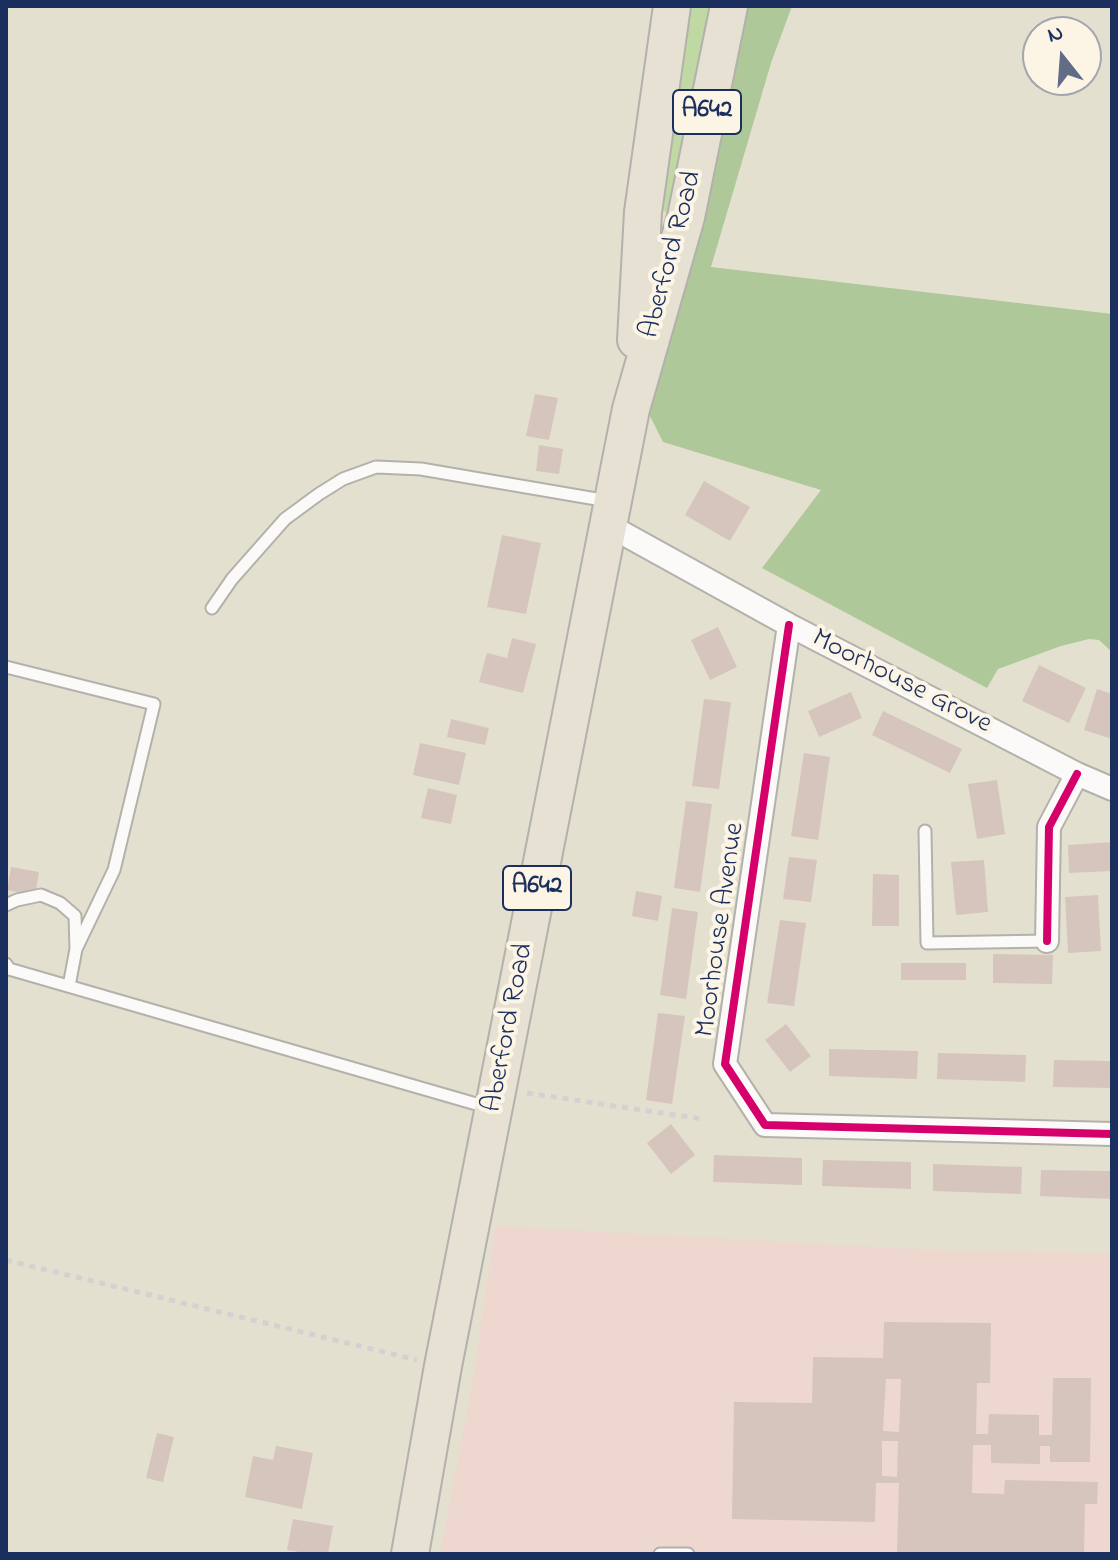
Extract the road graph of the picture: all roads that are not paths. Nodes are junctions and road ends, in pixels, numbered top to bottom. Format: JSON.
{"nodes":[{"id":1,"x":672,"y":6,"type":"edge"},
{"id":2,"x":729,"y":6,"type":"edge"},
{"id":3,"x":631,"y":409,"type":"junction"},
{"id":4,"x":610,"y":513,"type":"junction"},
{"id":5,"x":212,"y":608,"type":"dead end"},
{"id":6,"x":789,"y":625,"type":"junction"},
{"id":7,"x":6,"y":667,"type":"edge"},
{"id":8,"x":1077,"y":774,"type":"junction"},
{"id":9,"x":1112,"y":789,"type":"edge"},
{"id":10,"x":925,"y":831,"type":"dead end"},
{"id":11,"x":6,"y":905,"type":"edge"},
{"id":12,"x":1047,"y":941,"type":"joint"},
{"id":13,"x":76,"y":949,"type":"junction"},
{"id":14,"x":6,"y":964,"type":"edge"},
{"id":15,"x":69,"y":986,"type":"junction"},
{"id":16,"x":496,"y":1099,"type":"junction"},
{"id":17,"x":1112,"y":1134,"type":"edge"},
{"id":18,"x":410,"y":1554,"type":"edge"},
{"id":19,"x":660,"y":1554,"type":"edge"},
{"id":20,"x":688,"y":1554,"type":"edge"}],
"edges":[{"from":1,"to":3,"type":"main road","name":"Aberford Road","number":"A642"},
{"from":2,"to":3,"type":"main road","name":"Aberford Road","number":"A642"},
{"from":3,"to":4,"type":"main road","name":"Aberford Road","number":"A642"},
{"from":4,"to":5,"type":"lane"},
{"from":4,"to":6,"type":"street","name":"Moorhouse Grove"},
{"from":4,"to":16,"type":"main road","name":"Aberford Road","number":"A642"},
{"from":6,"to":8,"type":"street","name":"Moorhouse Grove"},
{"from":6,"to":17,"type":"street","name":"Moorhouse Avenue"},
{"from":7,"to":13,"type":"lane"},
{"from":8,"to":9,"type":"street","name":"Moorhouse Grove"},
{"from":8,"to":12,"type":"street"},
{"from":10,"to":12,"type":"lane"},
{"from":11,"to":13,"type":"lane"},
{"from":13,"to":15,"type":"lane"},
{"from":14,"to":15,"type":"lane"},
{"from":15,"to":16,"type":"lane"},
{"from":16,"to":18,"type":"main road","name":"Aberford Road","number":"A642"},
{"from":19,"to":20,"type":"lane"}]}
